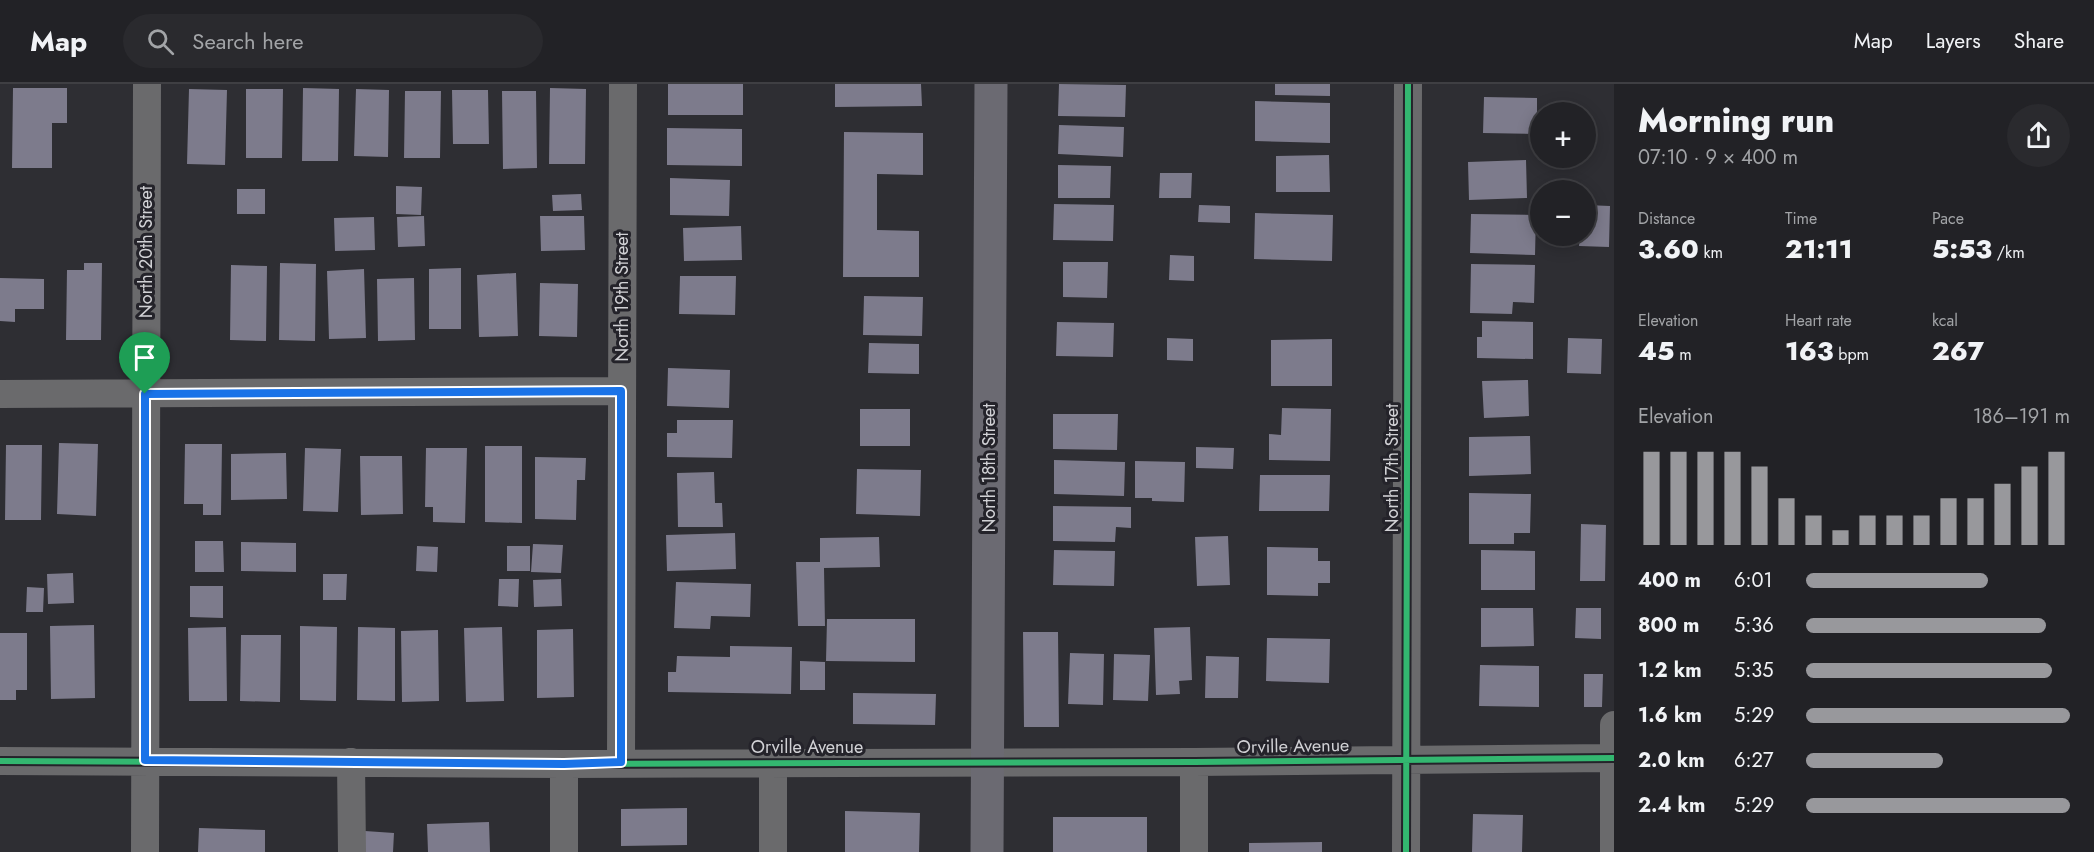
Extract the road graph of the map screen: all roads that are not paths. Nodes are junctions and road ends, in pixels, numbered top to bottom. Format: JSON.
{"nodes":[{"id":1,"x":147,"y":84,"type":"edge"},
{"id":2,"x":623,"y":84,"type":"edge"},
{"id":3,"x":991,"y":84,"type":"edge"},
{"id":4,"x":1408,"y":84,"type":"edge"},
{"id":5,"x":621,"y":391,"type":"junction"},
{"id":6,"x":0,"y":394,"type":"edge"},
{"id":7,"x":145,"y":394,"type":"junction"},
{"id":8,"x":1614,"y":725,"type":"edge"},
{"id":9,"x":1614,"y":758,"type":"edge"},
{"id":10,"x":1406,"y":759,"type":"junction"},
{"id":11,"x":145,"y":760,"type":"junction"},
{"id":12,"x":0,"y":761,"type":"edge"},
{"id":13,"x":351,"y":762,"type":"junction"},
{"id":14,"x":621,"y":762,"type":"junction"},
{"id":15,"x":773,"y":762,"type":"junction"},
{"id":16,"x":987,"y":762,"type":"junction"},
{"id":17,"x":1194,"y":762,"type":"junction"},
{"id":18,"x":564,"y":764,"type":"junction"},
{"id":19,"x":145,"y":852,"type":"edge"},
{"id":20,"x":352,"y":852,"type":"edge"},
{"id":21,"x":564,"y":852,"type":"edge"},
{"id":22,"x":773,"y":852,"type":"edge"},
{"id":23,"x":987,"y":852,"type":"edge"},
{"id":24,"x":1194,"y":852,"type":"edge"},
{"id":25,"x":1406,"y":852,"type":"edge"},
{"id":26,"x":1614,"y":852,"type":"edge"}],
"edges":[{"from":1,"to":7,"type":"street","name":"North 20th Street"},
{"from":2,"to":5,"type":"street","name":"North 19th Street"},
{"from":3,"to":16,"type":"main road","name":"North 18th Street"},
{"from":4,"to":10,"type":"street","name":"North 17th Street"},
{"from":5,"to":7,"type":"street"},
{"from":5,"to":14,"type":"street","name":"North 19th Street"},
{"from":6,"to":7,"type":"street"},
{"from":7,"to":11,"type":"street","name":"North 20th Street"},
{"from":8,"to":9,"type":"street"},
{"from":9,"to":10,"type":"street","name":"Orville Avenue"},
{"from":9,"to":26,"type":"street"},
{"from":10,"to":17,"type":"street","name":"Orville Avenue"},
{"from":10,"to":25,"type":"street","name":"North 17th Street"},
{"from":11,"to":12,"type":"street","name":"Orville Avenue"},
{"from":11,"to":13,"type":"street","name":"Orville Avenue"},
{"from":11,"to":19,"type":"street","name":"North 20th Street"},
{"from":13,"to":18,"type":"street","name":"Orville Avenue"},
{"from":13,"to":20,"type":"street"},
{"from":14,"to":15,"type":"street","name":"Orville Avenue"},
{"from":14,"to":18,"type":"street","name":"Orville Avenue"},
{"from":15,"to":16,"type":"street","name":"Orville Avenue"},
{"from":15,"to":22,"type":"street"},
{"from":16,"to":17,"type":"street","name":"Orville Avenue"},
{"from":16,"to":23,"type":"main road","name":"North 18th Street"},
{"from":17,"to":24,"type":"street"},
{"from":18,"to":21,"type":"street"}]}
